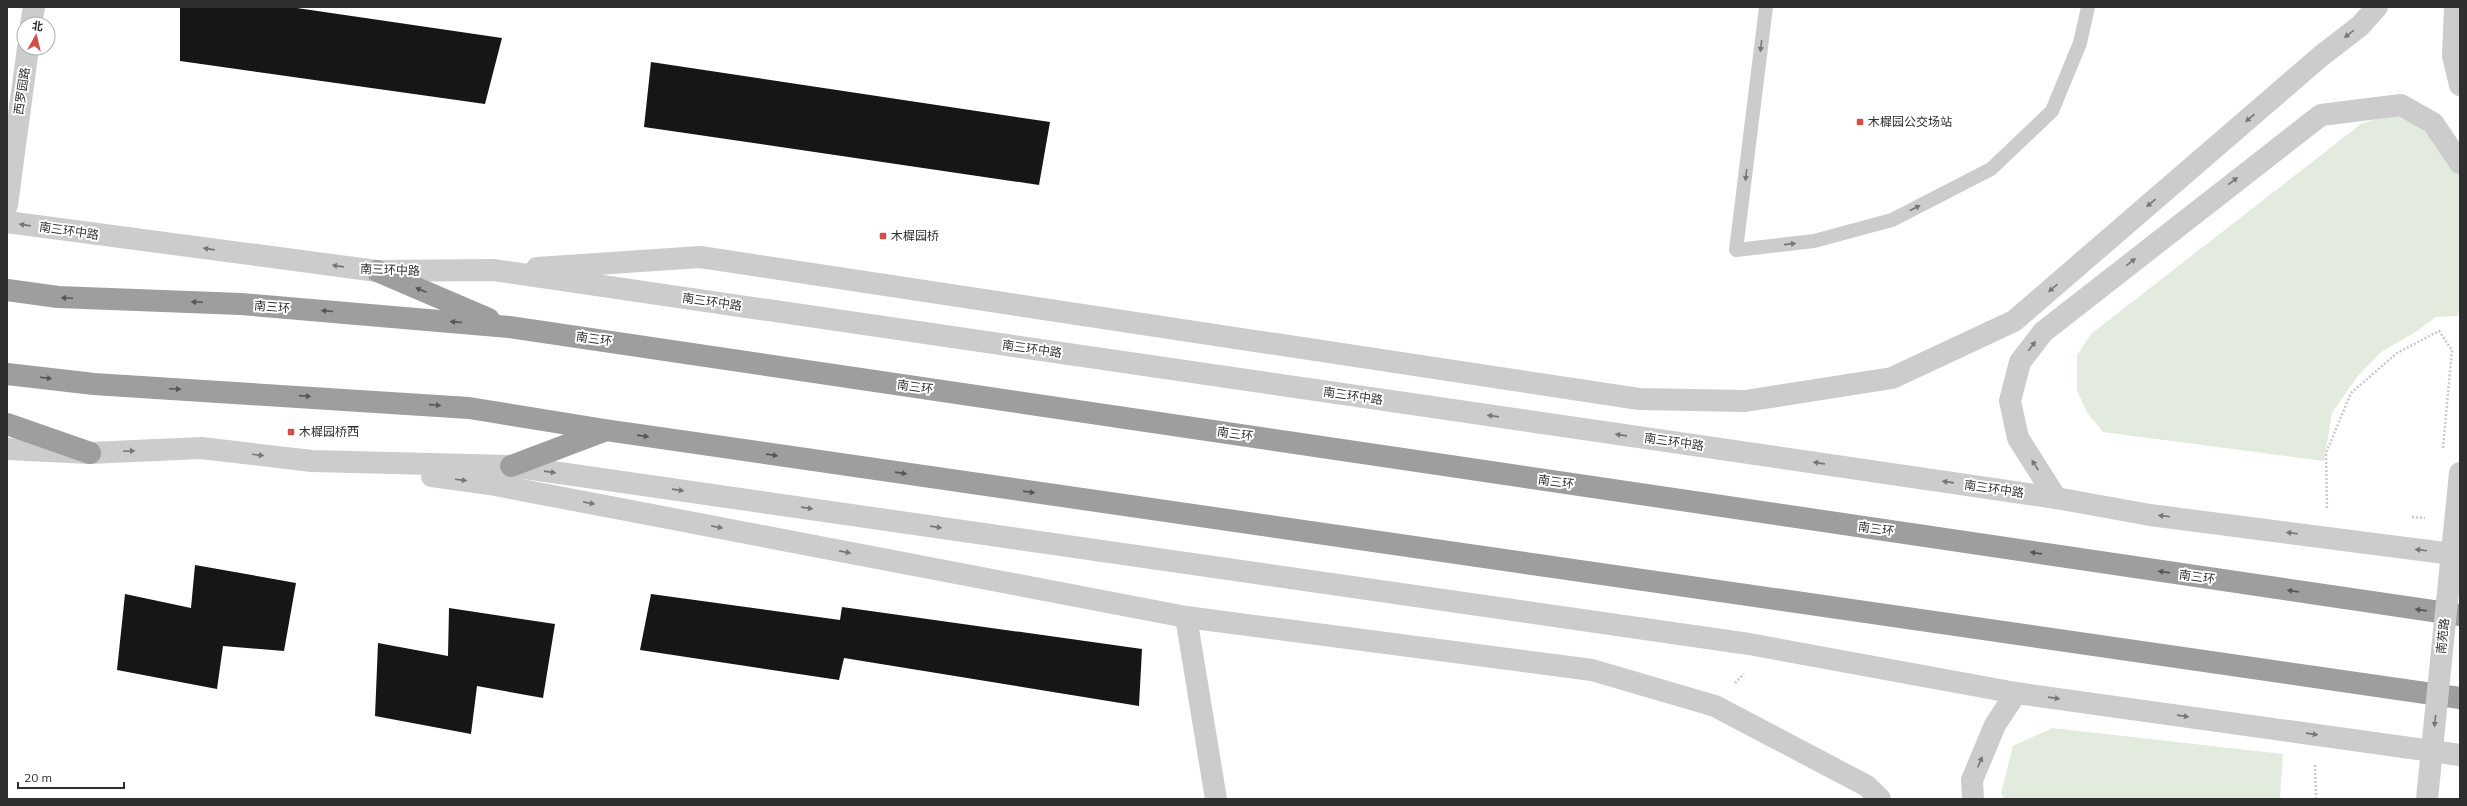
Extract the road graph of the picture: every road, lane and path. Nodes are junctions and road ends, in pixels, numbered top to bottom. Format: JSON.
{"nodes":[{"id":1,"x":1766,"y":7,"type":"edge"},
{"id":2,"x":2088,"y":7,"type":"edge"},
{"id":3,"x":2377,"y":7,"type":"edge"},
{"id":4,"x":2455,"y":7,"type":"edge"},
{"id":5,"x":27,"y":56,"type":"edge"},
{"id":6,"x":2460,"y":85,"type":"edge"},
{"id":7,"x":2460,"y":163,"type":"edge"},
{"id":8,"x":7,"y":205,"type":"edge"},
{"id":9,"x":7,"y":222,"type":"edge"},
{"id":10,"x":493,"y":270,"type":"junction"},
{"id":11,"x":377,"y":271,"type":"junction"},
{"id":12,"x":7,"y":290,"type":"edge"},
{"id":13,"x":509,"y":327,"type":"junction"},
{"id":14,"x":2452,"y":350,"type":"dead end"},
{"id":15,"x":7,"y":374,"type":"edge"},
{"id":16,"x":7,"y":424,"type":"edge"},
{"id":17,"x":605,"y":430,"type":"junction"},
{"id":18,"x":7,"y":449,"type":"edge"},
{"id":19,"x":90,"y":452,"type":"junction"},
{"id":20,"x":312,"y":461,"type":"junction"},
{"id":21,"x":511,"y":466,"type":"junction"},
{"id":22,"x":2460,"y":473,"type":"edge"},
{"id":23,"x":2056,"y":498,"type":"junction"},
{"id":24,"x":2327,"y":510,"type":"dead end"},
{"id":25,"x":2460,"y":555,"type":"edge"},
{"id":26,"x":2460,"y":616,"type":"edge"},
{"id":27,"x":1186,"y":617,"type":"junction"},
{"id":28,"x":1749,"y":644,"type":"junction"},
{"id":29,"x":2016,"y":693,"type":"junction"},
{"id":30,"x":2460,"y":698,"type":"edge"},
{"id":31,"x":1715,"y":706,"type":"junction"},
{"id":32,"x":2460,"y":755,"type":"edge"},
{"id":33,"x":2315,"y":757,"type":"dead end"},
{"id":34,"x":1216,"y":799,"type":"edge"},
{"id":35,"x":1880,"y":799,"type":"edge"},
{"id":36,"x":1973,"y":799,"type":"edge"},
{"id":37,"x":2316,"y":799,"type":"edge"},
{"id":38,"x":2427,"y":799,"type":"edge"}],
"edges":[{"from":1,"to":2,"type":"lane","one_way":true},
{"from":3,"to":10,"type":"street","one_way":true},
{"from":4,"to":6,"type":"street"},
{"from":5,"to":8,"type":"street","name":"西罗园路"},
{"from":23,"to":7,"type":"street","one_way":true},
{"from":11,"to":9,"type":"street","name":"南三环中路","one_way":true},
{"from":10,"to":11,"type":"street","name":"南三环中路"},
{"from":23,"to":10,"type":"street","name":"南三环中路","one_way":true},
{"from":13,"to":11,"type":"highway","one_way":true},
{"from":13,"to":12,"type":"highway","name":"南三环","one_way":true},
{"from":26,"to":13,"type":"highway","name":"南三环","one_way":true},
{"from":14,"to":24,"type":"path"},
{"from":15,"to":17,"type":"highway","one_way":true},
{"from":16,"to":19,"type":"highway"},
{"from":17,"to":21,"type":"highway"},
{"from":17,"to":30,"type":"highway","one_way":true},
{"from":18,"to":19,"type":"street"},
{"from":19,"to":20,"type":"street","one_way":true},
{"from":20,"to":21,"type":"street"},
{"from":20,"to":27,"type":"street","one_way":true},
{"from":21,"to":28,"type":"street","one_way":true},
{"from":22,"to":38,"type":"street","name":"南苑路","one_way":true,"bridge":true},
{"from":25,"to":23,"type":"street","name":"南三环中路","one_way":true},
{"from":27,"to":31,"type":"street"},
{"from":27,"to":34,"type":"street"},
{"from":28,"to":29,"type":"street"},
{"from":28,"to":31,"type":"path"},
{"from":29,"to":32,"type":"street","one_way":true},
{"from":36,"to":29,"type":"street","one_way":true},
{"from":31,"to":35,"type":"street"},
{"from":33,"to":37,"type":"path"}]}
